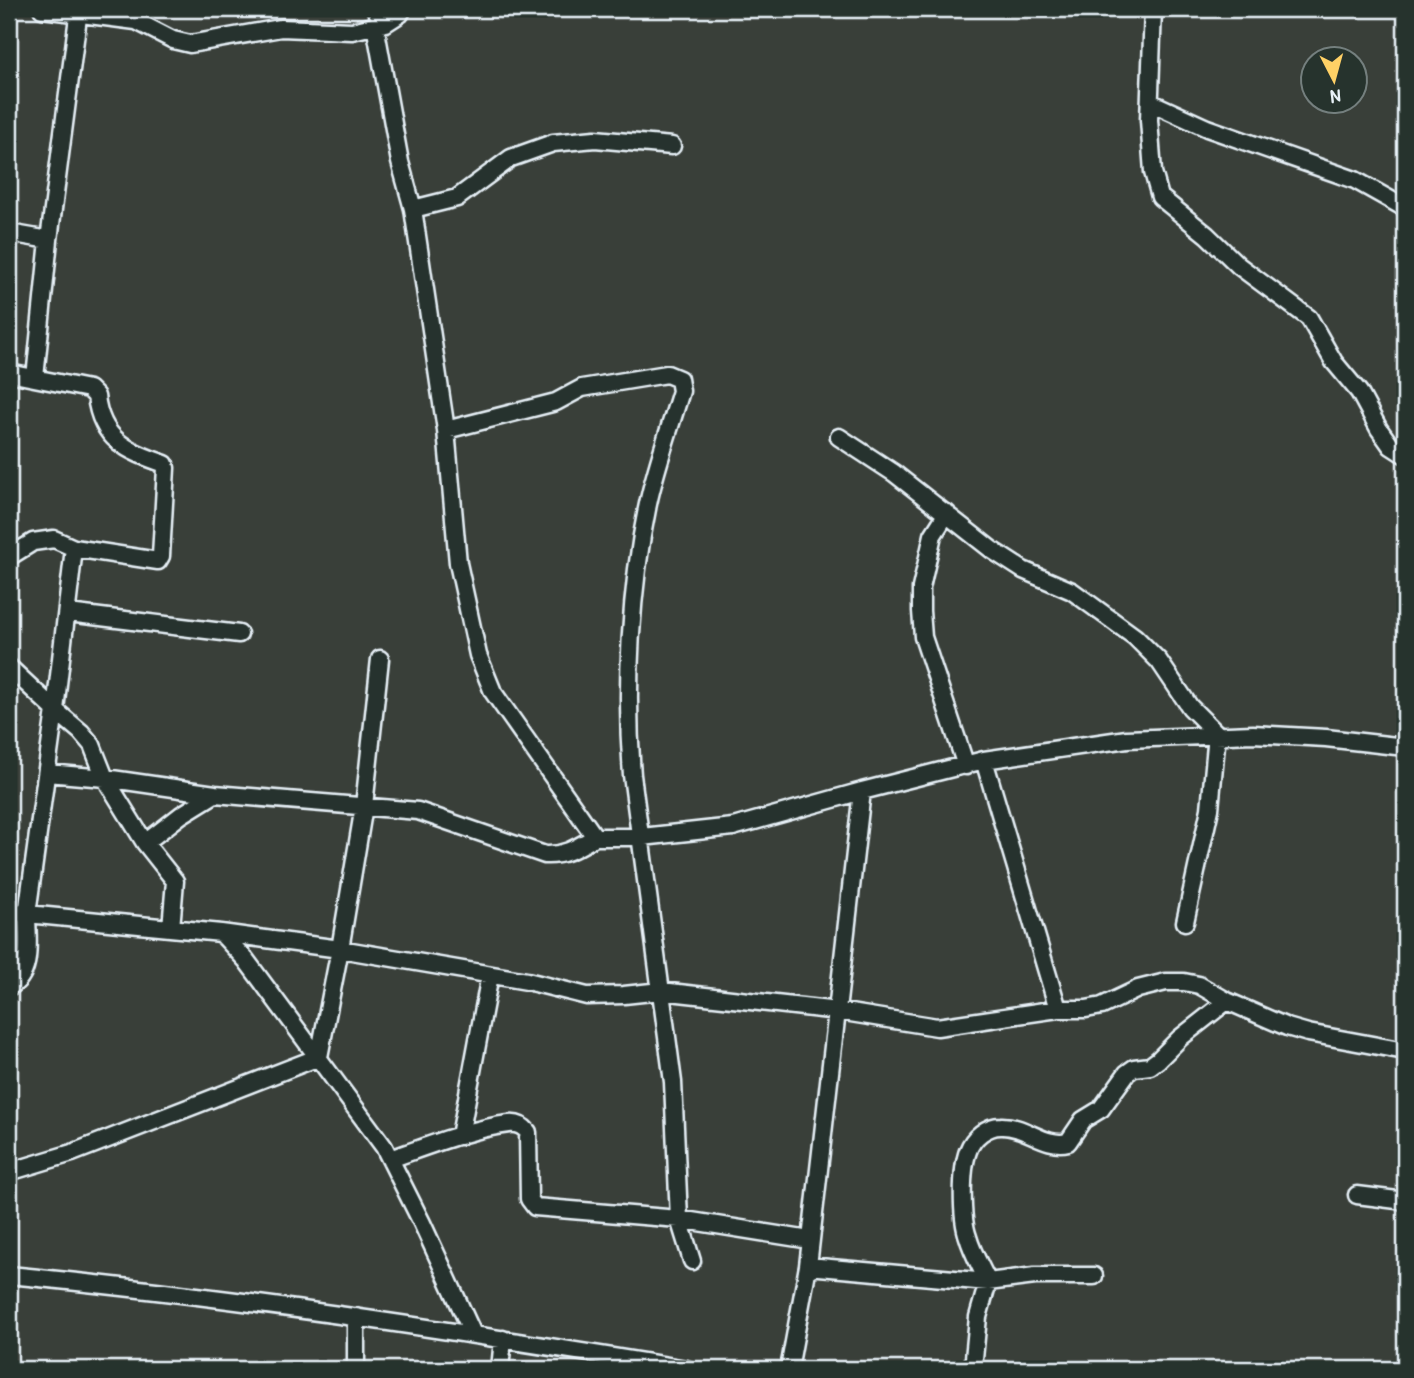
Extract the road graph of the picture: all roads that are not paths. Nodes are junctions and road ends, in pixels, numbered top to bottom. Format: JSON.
{"nodes":[{"id":1,"x":42,"y":9,"type":"edge"},
{"id":2,"x":402,"y":9,"type":"edge"},
{"id":3,"x":1153,"y":9,"type":"edge"},
{"id":4,"x":79,"y":12,"type":"edge"},
{"id":5,"x":379,"y":19,"type":"edge"},
{"id":6,"x":1150,"y":102,"type":"junction"},
{"id":7,"x":672,"y":146,"type":"dead end"},
{"id":8,"x":413,"y":208,"type":"junction"},
{"id":9,"x":1405,"y":208,"type":"edge"},
{"id":10,"x":9,"y":233,"type":"edge"},
{"id":11,"x":49,"y":240,"type":"junction"},
{"id":12,"x":9,"y":373,"type":"edge"},
{"id":13,"x":35,"y":378,"type":"junction"},
{"id":14,"x":446,"y":430,"type":"junction"},
{"id":15,"x":839,"y":437,"type":"dead end"},
{"id":16,"x":1405,"y":455,"type":"edge"},
{"id":17,"x":947,"y":513,"type":"junction"},
{"id":18,"x":74,"y":548,"type":"junction"},
{"id":19,"x":9,"y":557,"type":"edge"},
{"id":20,"x":68,"y":613,"type":"junction"},
{"id":21,"x":239,"y":634,"type":"dead end"},
{"id":22,"x":380,"y":659,"type":"dead end"},
{"id":23,"x":9,"y":667,"type":"edge"},
{"id":24,"x":55,"y":710,"type":"junction"},
{"id":25,"x":1217,"y":734,"type":"junction"},
{"id":26,"x":1405,"y":747,"type":"edge"},
{"id":27,"x":984,"y":760,"type":"junction"},
{"id":28,"x":966,"y":765,"type":"junction"},
{"id":29,"x":47,"y":773,"type":"junction"},
{"id":30,"x":104,"y":778,"type":"junction"},
{"id":31,"x":862,"y":791,"type":"junction"},
{"id":32,"x":215,"y":794,"type":"junction"},
{"id":33,"x":364,"y":806,"type":"junction"},
{"id":34,"x":595,"y":837,"type":"junction"},
{"id":35,"x":642,"y":837,"type":"junction"},
{"id":36,"x":145,"y":843,"type":"junction"},
{"id":37,"x":9,"y":911,"type":"edge"},
{"id":38,"x":27,"y":914,"type":"junction"},
{"id":39,"x":1185,"y":922,"type":"dead end"},
{"id":40,"x":171,"y":928,"type":"junction"},
{"id":41,"x":220,"y":933,"type":"junction"},
{"id":42,"x":340,"y":949,"type":"junction"},
{"id":43,"x":490,"y":975,"type":"junction"},
{"id":44,"x":9,"y":987,"type":"edge"},
{"id":45,"x":661,"y":991,"type":"junction"},
{"id":46,"x":1227,"y":1001,"type":"junction"},
{"id":47,"x":1058,"y":1009,"type":"junction"},
{"id":48,"x":838,"y":1011,"type":"junction"},
{"id":49,"x":1405,"y":1051,"type":"edge"},
{"id":50,"x":319,"y":1057,"type":"junction"},
{"id":51,"x":460,"y":1136,"type":"junction"},
{"id":52,"x":390,"y":1159,"type":"junction"},
{"id":53,"x":9,"y":1172,"type":"edge"},
{"id":54,"x":1357,"y":1195,"type":"dead end"},
{"id":55,"x":1405,"y":1201,"type":"edge"},
{"id":56,"x":678,"y":1219,"type":"junction"},
{"id":57,"x":810,"y":1240,"type":"junction"},
{"id":58,"x":692,"y":1261,"type":"dead end"},
{"id":59,"x":808,"y":1266,"type":"junction"},
{"id":60,"x":9,"y":1275,"type":"edge"},
{"id":61,"x":1094,"y":1276,"type":"dead end"},
{"id":62,"x":988,"y":1282,"type":"junction"},
{"id":63,"x":356,"y":1317,"type":"junction"},
{"id":64,"x":473,"y":1334,"type":"junction"},
{"id":65,"x":503,"y":1339,"type":"junction"},
{"id":66,"x":635,"y":1365,"type":"edge"},
{"id":67,"x":356,"y":1369,"type":"edge"},
{"id":68,"x":500,"y":1369,"type":"edge"},
{"id":69,"x":687,"y":1369,"type":"edge"},
{"id":70,"x":789,"y":1369,"type":"edge"},
{"id":71,"x":973,"y":1369,"type":"edge"}],
"edges":[{"from":1,"to":4,"type":"street"},
{"from":2,"to":5,"type":"street"},
{"from":3,"to":6,"type":"street"},
{"from":4,"to":5,"type":"street"},
{"from":4,"to":11,"type":"street"},
{"from":5,"to":8,"type":"street"},
{"from":6,"to":9,"type":"street"},
{"from":6,"to":16,"type":"street"},
{"from":7,"to":8,"type":"street"},
{"from":8,"to":14,"type":"street"},
{"from":10,"to":11,"type":"street"},
{"from":11,"to":13,"type":"street"},
{"from":12,"to":13,"type":"street"},
{"from":13,"to":18,"type":"street"},
{"from":14,"to":34,"type":"street"},
{"from":14,"to":35,"type":"street"},
{"from":15,"to":17,"type":"street"},
{"from":17,"to":25,"type":"street"},
{"from":17,"to":28,"type":"street"},
{"from":18,"to":19,"type":"street"},
{"from":18,"to":20,"type":"street"},
{"from":20,"to":21,"type":"street"},
{"from":20,"to":24,"type":"street"},
{"from":22,"to":33,"type":"street"},
{"from":23,"to":24,"type":"street"},
{"from":24,"to":29,"type":"street"},
{"from":24,"to":30,"type":"street"},
{"from":25,"to":26,"type":"street"},
{"from":25,"to":27,"type":"street"},
{"from":25,"to":39,"type":"street"},
{"from":27,"to":28,"type":"street"},
{"from":27,"to":47,"type":"street"},
{"from":28,"to":31,"type":"street"},
{"from":29,"to":30,"type":"street"},
{"from":29,"to":38,"type":"street"},
{"from":30,"to":32,"type":"street"},
{"from":30,"to":36,"type":"street"},
{"from":31,"to":35,"type":"street"},
{"from":31,"to":48,"type":"street"},
{"from":32,"to":33,"type":"street"},
{"from":32,"to":36,"type":"street"},
{"from":33,"to":34,"type":"street"},
{"from":33,"to":42,"type":"street"},
{"from":34,"to":35,"type":"street"},
{"from":35,"to":45,"type":"street"},
{"from":36,"to":40,"type":"street"},
{"from":37,"to":38,"type":"street"},
{"from":38,"to":40,"type":"street"},
{"from":38,"to":44,"type":"street"},
{"from":40,"to":41,"type":"street"},
{"from":41,"to":42,"type":"street"},
{"from":41,"to":50,"type":"street"},
{"from":42,"to":43,"type":"street"},
{"from":42,"to":50,"type":"street"},
{"from":43,"to":45,"type":"street"},
{"from":43,"to":51,"type":"street"},
{"from":45,"to":48,"type":"street"},
{"from":45,"to":56,"type":"street"},
{"from":46,"to":47,"type":"street"},
{"from":46,"to":49,"type":"street"},
{"from":46,"to":62,"type":"street"},
{"from":47,"to":48,"type":"street"},
{"from":48,"to":57,"type":"street"},
{"from":50,"to":52,"type":"street"},
{"from":50,"to":53,"type":"street"},
{"from":51,"to":52,"type":"street"},
{"from":51,"to":56,"type":"street"},
{"from":52,"to":64,"type":"street"},
{"from":54,"to":55,"type":"street"},
{"from":56,"to":57,"type":"street"},
{"from":56,"to":58,"type":"street"},
{"from":57,"to":59,"type":"street"},
{"from":59,"to":62,"type":"street"},
{"from":59,"to":70,"type":"street"},
{"from":60,"to":63,"type":"street"},
{"from":61,"to":62,"type":"street"},
{"from":62,"to":71,"type":"street"},
{"from":63,"to":64,"type":"street"},
{"from":63,"to":67,"type":"street"},
{"from":64,"to":65,"type":"street"},
{"from":65,"to":66,"type":"street"},
{"from":65,"to":68,"type":"street"},
{"from":66,"to":69,"type":"street"}]}
